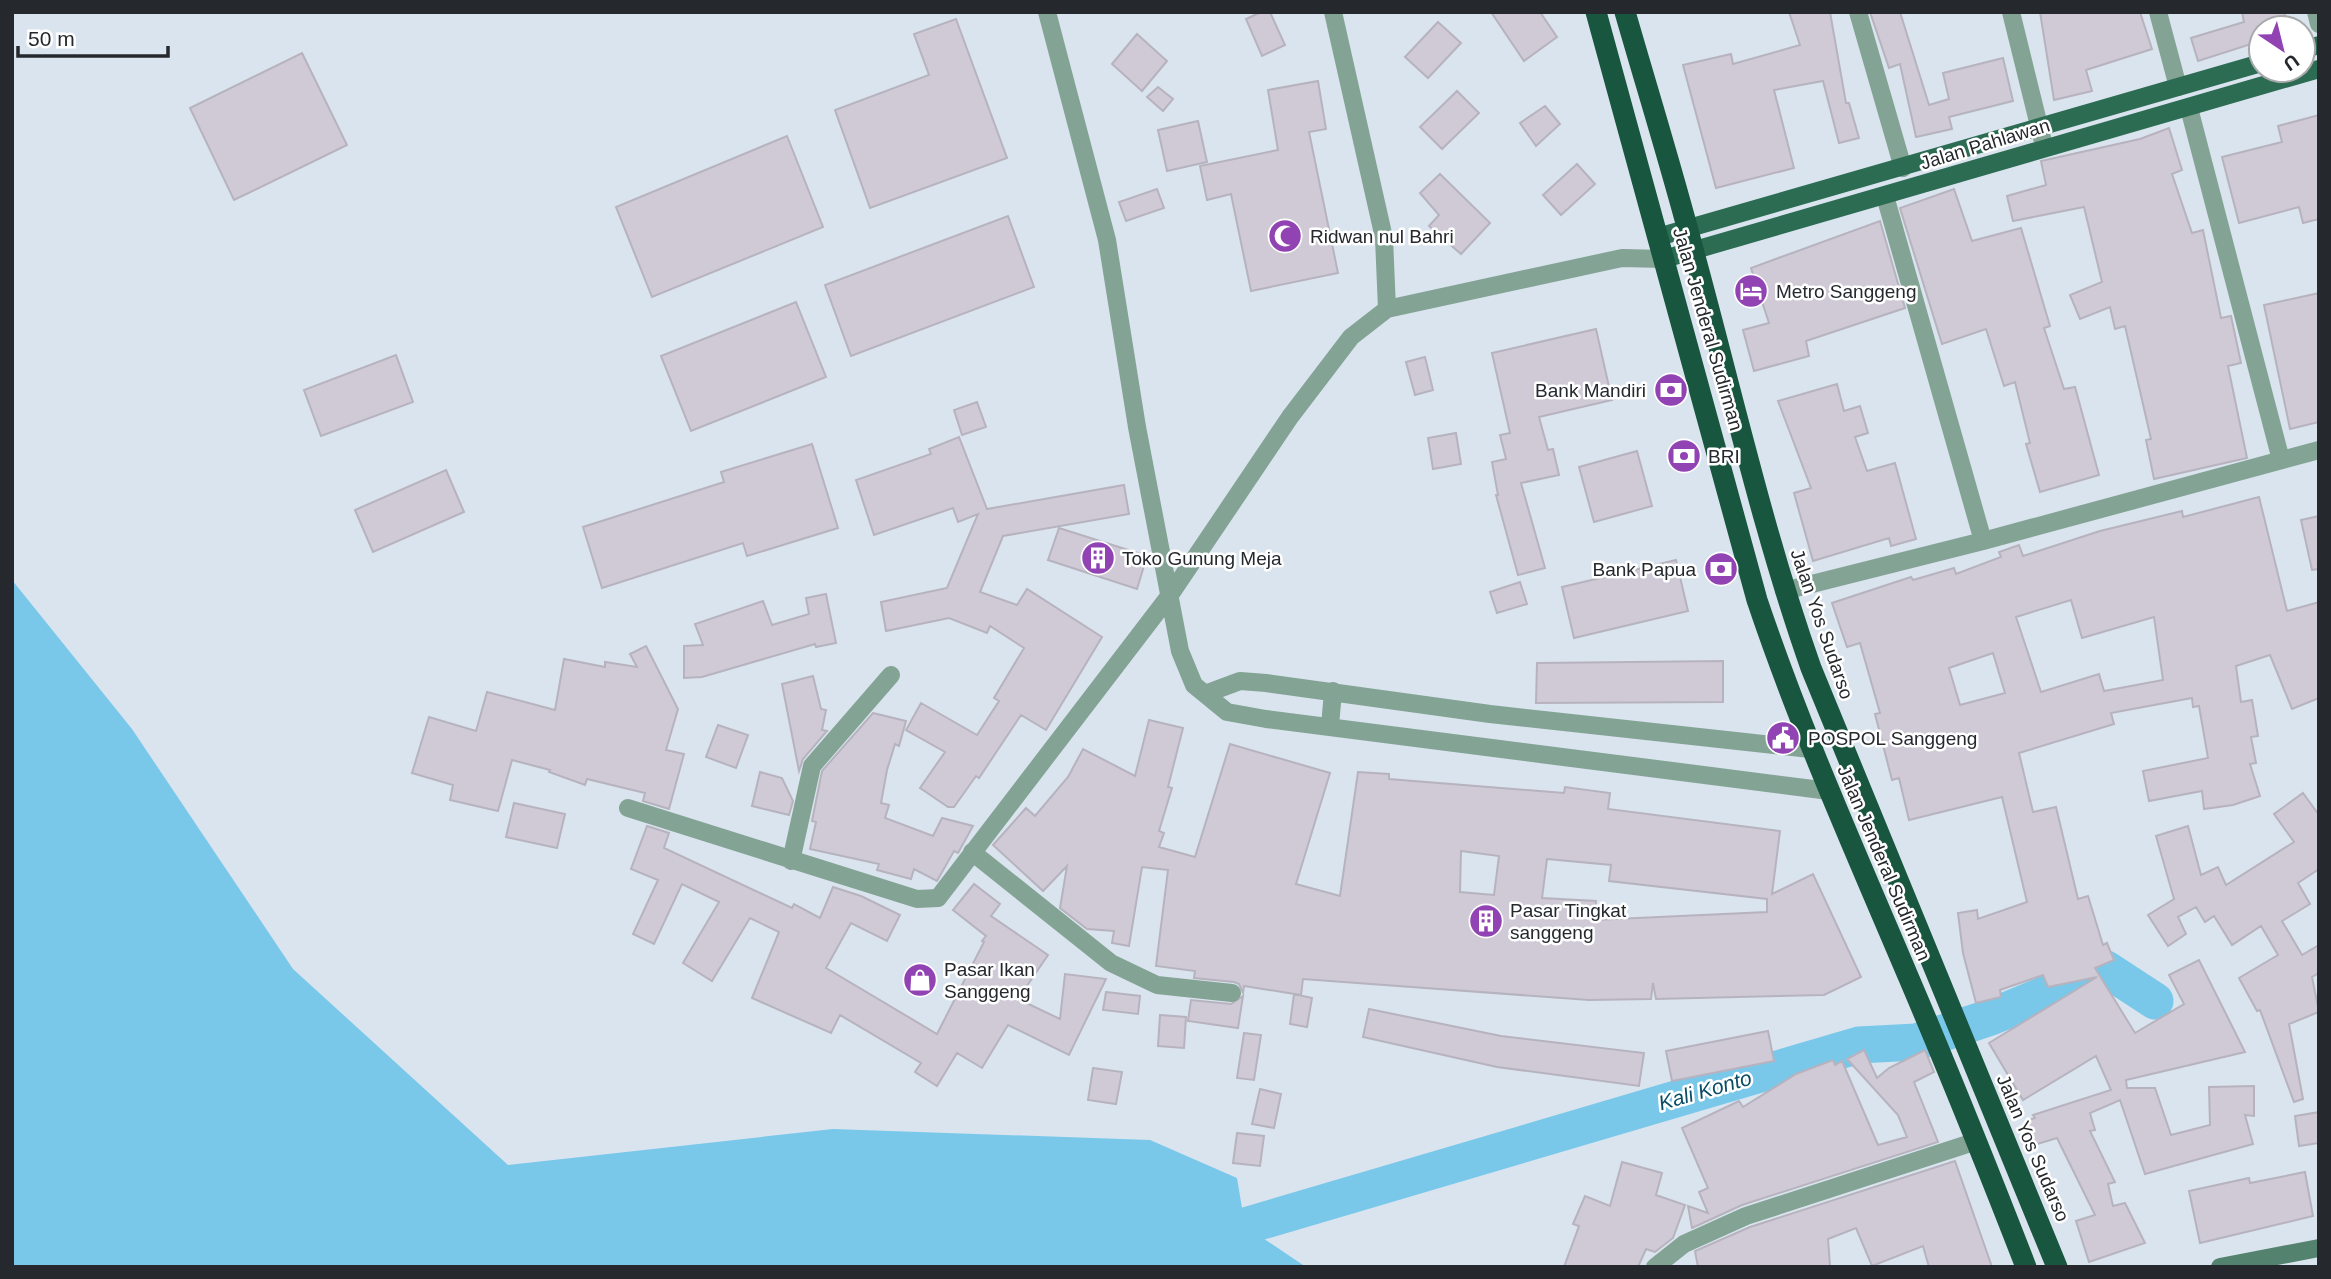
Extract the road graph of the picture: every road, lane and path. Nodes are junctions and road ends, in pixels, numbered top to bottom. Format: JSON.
{"nodes":[{"id":1,"x":1047,"y":12,"type":"edge"},
{"id":2,"x":1333,"y":12,"type":"edge"},
{"id":3,"x":1596,"y":12,"type":"edge"},
{"id":4,"x":1625,"y":12,"type":"edge"},
{"id":5,"x":1858,"y":12,"type":"edge"},
{"id":6,"x":2011,"y":12,"type":"edge"},
{"id":7,"x":2158,"y":12,"type":"edge"},
{"id":8,"x":2315,"y":12,"type":"edge"},
{"id":9,"x":2319,"y":24,"type":"edge"},
{"id":10,"x":2247,"y":66,"type":"edge"},
{"id":11,"x":2319,"y":69,"type":"edge"},
{"id":12,"x":2178,"y":87,"type":"junction"},
{"id":13,"x":2189,"y":108,"type":"junction"},
{"id":14,"x":2039,"y":128,"type":"junction"},
{"id":15,"x":2044,"y":146,"type":"junction"},
{"id":16,"x":1903,"y":168,"type":"junction"},
{"id":17,"x":1885,"y":197,"type":"junction"},
{"id":18,"x":1687,"y":229,"type":"junction"},
{"id":19,"x":1658,"y":237,"type":"junction"},
{"id":20,"x":1694,"y":252,"type":"junction"},
{"id":21,"x":1622,"y":258,"type":"junction"},
{"id":22,"x":1664,"y":258,"type":"junction"},
{"id":23,"x":1388,"y":309,"type":"junction"},
{"id":24,"x":2319,"y":450,"type":"edge"},
{"id":25,"x":2281,"y":460,"type":"junction"},
{"id":26,"x":1983,"y":541,"type":"junction"},
{"id":27,"x":1784,"y":591,"type":"junction"},
{"id":28,"x":1170,"y":596,"type":"junction"},
{"id":29,"x":891,"y":675,"type":"dead end"},
{"id":30,"x":1333,"y":691,"type":"junction"},
{"id":31,"x":1205,"y":694,"type":"junction"},
{"id":32,"x":1490,"y":714,"type":"junction"},
{"id":33,"x":1330,"y":726,"type":"junction"},
{"id":34,"x":1488,"y":746,"type":"junction"},
{"id":35,"x":1810,"y":749,"type":"junction"},
{"id":36,"x":1829,"y":791,"type":"junction"},
{"id":37,"x":628,"y":808,"type":"dead end"},
{"id":38,"x":972,"y":852,"type":"junction"},
{"id":39,"x":791,"y":860,"type":"junction"},
{"id":40,"x":1232,"y":993,"type":"dead end"},
{"id":41,"x":1977,"y":1141,"type":"junction"},
{"id":42,"x":2319,"y":1248,"type":"edge"},
{"id":43,"x":1655,"y":1267,"type":"edge"},
{"id":44,"x":2026,"y":1267,"type":"edge"},
{"id":45,"x":2057,"y":1267,"type":"edge"},
{"id":46,"x":2220,"y":1267,"type":"edge"}],
"edges":[{"from":1,"to":28,"type":"street"},
{"from":2,"to":23,"type":"street"},
{"from":3,"to":19,"type":"highway","name":"Jalan Jenderal Sudirman"},
{"from":4,"to":18,"type":"highway","name":"Jalan Yos Sudarso"},
{"from":5,"to":16,"type":"street"},
{"from":6,"to":14,"type":"street"},
{"from":7,"to":12,"type":"street"},
{"from":8,"to":9,"type":"street"},
{"from":10,"to":12,"type":"main road","name":"Jalan Pahlawan"},
{"from":11,"to":13,"type":"main road","name":"Jalan Pahlawan"},
{"from":12,"to":14,"type":"main road","name":"Jalan Pahlawan"},
{"from":13,"to":15,"type":"main road","name":"Jalan Pahlawan"},
{"from":13,"to":25,"type":"street"},
{"from":14,"to":15,"type":"street"},
{"from":14,"to":16,"type":"main road","name":"Jalan Pahlawan"},
{"from":15,"to":17,"type":"main road","name":"Jalan Pahlawan"},
{"from":16,"to":18,"type":"main road","name":"Jalan Pahlawan"},
{"from":17,"to":20,"type":"main road","name":"Jalan Pahlawan"},
{"from":17,"to":26,"type":"street"},
{"from":18,"to":19,"type":"main road","name":"Jalan Pahlawan"},
{"from":18,"to":20,"type":"highway","name":"Jalan Yos Sudarso"},
{"from":19,"to":21,"type":"street"},
{"from":19,"to":22,"type":"highway","name":"Jalan Jenderal Sudirman"},
{"from":20,"to":22,"type":"main road","name":"Jalan Pahlawan"},
{"from":20,"to":27,"type":"highway","name":"Jalan Yos Sudarso"},
{"from":21,"to":22,"type":"street"},
{"from":21,"to":23,"type":"street"},
{"from":22,"to":35,"type":"highway","name":"Jalan Jenderal Sudirman"},
{"from":23,"to":28,"type":"street"},
{"from":24,"to":25,"type":"street"},
{"from":25,"to":26,"type":"street"},
{"from":26,"to":27,"type":"street"},
{"from":27,"to":45,"type":"highway","name":"Jalan Yos Sudarso"},
{"from":28,"to":31,"type":"street"},
{"from":28,"to":38,"type":"street"},
{"from":29,"to":39,"type":"street"},
{"from":30,"to":31,"type":"street"},
{"from":30,"to":32,"type":"street"},
{"from":30,"to":33,"type":"street"},
{"from":31,"to":33,"type":"street"},
{"from":32,"to":34,"type":"street"},
{"from":32,"to":35,"type":"street"},
{"from":33,"to":34,"type":"street"},
{"from":34,"to":36,"type":"street"},
{"from":35,"to":36,"type":"highway","name":"Jalan Jenderal Sudirman"},
{"from":36,"to":41,"type":"highway","name":"Jalan Jenderal Sudirman"},
{"from":37,"to":39,"type":"street"},
{"from":38,"to":39,"type":"street"},
{"from":38,"to":40,"type":"street"},
{"from":41,"to":43,"type":"street"},
{"from":41,"to":44,"type":"highway"},
{"from":42,"to":46,"type":"street"}]}
